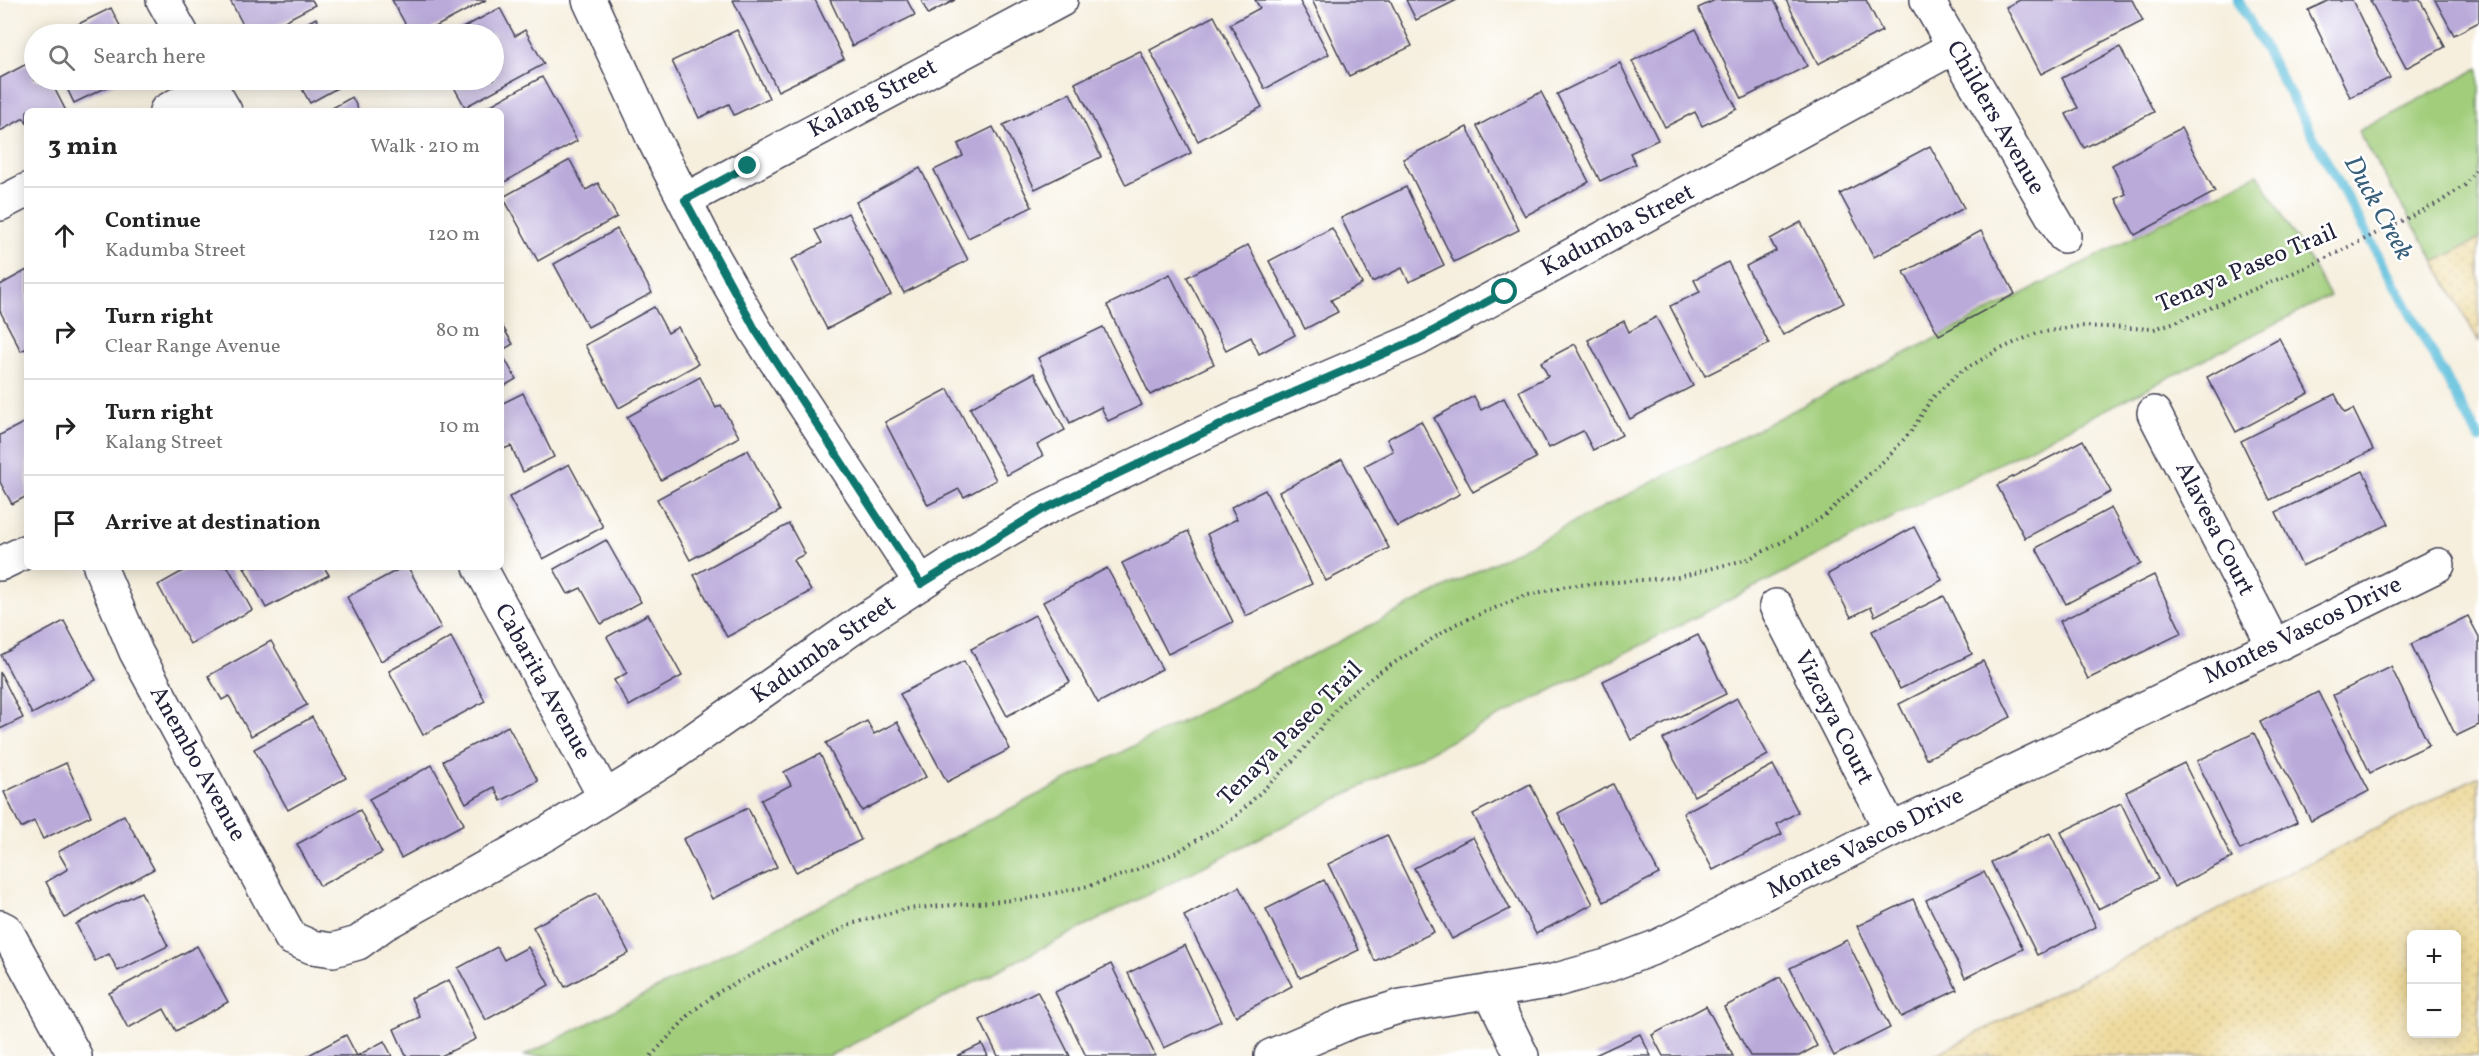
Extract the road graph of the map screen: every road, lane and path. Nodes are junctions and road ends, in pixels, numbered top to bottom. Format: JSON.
{"nodes":[{"id":1,"x":163,"y":0,"type":"edge"},
{"id":2,"x":589,"y":0,"type":"edge"},
{"id":3,"x":1061,"y":0,"type":"edge"},
{"id":4,"x":1927,"y":0,"type":"edge"},
{"id":5,"x":176,"y":24,"type":"edge"},
{"id":6,"x":1954,"y":47,"type":"junction"},
{"id":7,"x":214,"y":92,"type":"edge"},
{"id":8,"x":174,"y":108,"type":"edge"},
{"id":9,"x":2479,"y":165,"type":"edge"},
{"id":10,"x":24,"y":192,"type":"edge"},
{"id":11,"x":685,"y":200,"type":"junction"},
{"id":12,"x":0,"y":204,"type":"edge"},
{"id":13,"x":2064,"y":236,"type":"dead end"},
{"id":14,"x":2154,"y":413,"type":"dead end"},
{"id":15,"x":24,"y":552,"type":"edge"},
{"id":16,"x":0,"y":564,"type":"edge"},
{"id":17,"x":2438,"y":565,"type":"dead end"},
{"id":18,"x":101,"y":570,"type":"edge"},
{"id":19,"x":482,"y":570,"type":"edge"},
{"id":20,"x":921,"y":584,"type":"junction"},
{"id":21,"x":1776,"y":606,"type":"dead end"},
{"id":22,"x":2274,"y":646,"type":"junction"},
{"id":23,"x":605,"y":797,"type":"junction"},
{"id":24,"x":1890,"y":830,"type":"junction"},
{"id":25,"x":0,"y":927,"type":"edge"},
{"id":26,"x":312,"y":947,"type":"joint"},
{"id":27,"x":1490,"y":991,"type":"junction"},
{"id":28,"x":75,"y":1056,"type":"edge"},
{"id":29,"x":651,"y":1056,"type":"edge"},
{"id":30,"x":1271,"y":1056,"type":"edge"},
{"id":31,"x":1522,"y":1056,"type":"edge"}],
"edges":[{"from":1,"to":5,"type":"street"},
{"from":2,"to":11,"type":"street"},
{"from":3,"to":11,"type":"street","name":"Kalang Street"},
{"from":4,"to":6,"type":"street","name":"Childers Avenue"},
{"from":6,"to":13,"type":"street","name":"Childers Avenue"},
{"from":6,"to":20,"type":"street","name":"Kadumba Street"},
{"from":7,"to":8,"type":"street"},
{"from":9,"to":29,"type":"path","name":"Tenaya Paseo Trail"},
{"from":10,"to":12,"type":"street"},
{"from":11,"to":20,"type":"street"},
{"from":14,"to":22,"type":"street","name":"Alavesa Court"},
{"from":15,"to":16,"type":"street"},
{"from":17,"to":22,"type":"street","name":"Montes Vascos Drive"},
{"from":18,"to":26,"type":"street","name":"Anembo Avenue"},
{"from":19,"to":23,"type":"street","name":"Cabarita Avenue"},
{"from":20,"to":23,"type":"street","name":"Kadumba Street"},
{"from":21,"to":24,"type":"street","name":"Vizcaya Court"},
{"from":22,"to":24,"type":"street","name":"Montes Vascos Drive"},
{"from":23,"to":26,"type":"street","name":"Kadumba Street"},
{"from":24,"to":27,"type":"street","name":"Montes Vascos Drive"},
{"from":25,"to":28,"type":"street"},
{"from":27,"to":30,"type":"street","name":"Montes Vascos Drive"},
{"from":27,"to":31,"type":"street"}]}
